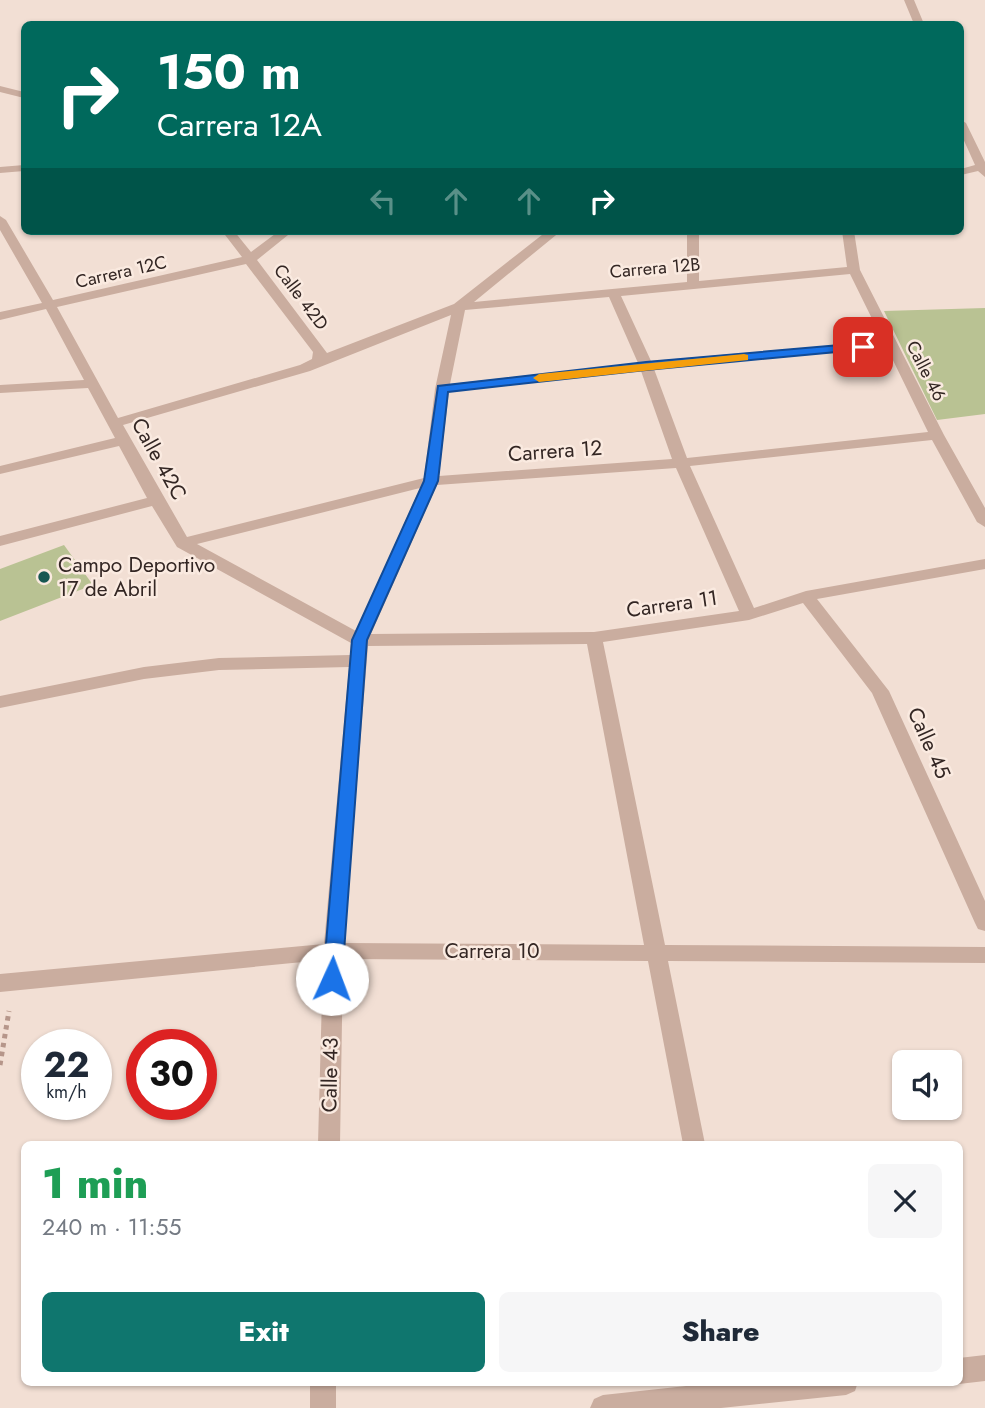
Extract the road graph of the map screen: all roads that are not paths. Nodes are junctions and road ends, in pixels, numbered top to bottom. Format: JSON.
{"nodes":[{"id":1,"x":909,"y":0,"type":"edge"},
{"id":2,"x":918,"y":21,"type":"edge"},
{"id":3,"x":0,"y":89,"type":"edge"},
{"id":4,"x":21,"y":94,"type":"edge"},
{"id":5,"x":964,"y":129,"type":"edge"},
{"id":6,"x":21,"y":168,"type":"edge"},
{"id":7,"x":984,"y":169,"type":"edge"},
{"id":8,"x":0,"y":170,"type":"edge"},
{"id":9,"x":964,"y":172,"type":"edge"},
{"id":10,"x":0,"y":220,"type":"edge"},
{"id":11,"x":231,"y":235,"type":"edge"},
{"id":12,"x":282,"y":235,"type":"edge"},
{"id":13,"x":550,"y":235,"type":"edge"},
{"id":14,"x":693,"y":235,"type":"edge"},
{"id":15,"x":849,"y":235,"type":"edge"},
{"id":16,"x":250,"y":260,"type":"junction"},
{"id":17,"x":854,"y":270,"type":"junction"},
{"id":18,"x":693,"y":284,"type":"junction"},
{"id":19,"x":613,"y":291,"type":"junction"},
{"id":20,"x":51,"y":307,"type":"junction"},
{"id":21,"x":459,"y":307,"type":"junction"},
{"id":22,"x":0,"y":316,"type":"edge"},
{"id":23,"x":891,"y":344,"type":"junction"},
{"id":24,"x":320,"y":356,"type":"junction"},
{"id":25,"x":646,"y":366,"type":"junction"},
{"id":26,"x":93,"y":384,"type":"junction"},
{"id":27,"x":0,"y":389,"type":"edge"},
{"id":28,"x":442,"y":389,"type":"junction"},
{"id":29,"x":115,"y":423,"type":"junction"},
{"id":30,"x":937,"y":435,"type":"junction"},
{"id":31,"x":124,"y":440,"type":"junction"},
{"id":32,"x":681,"y":463,"type":"junction"},
{"id":33,"x":0,"y":470,"type":"edge"},
{"id":34,"x":431,"y":481,"type":"junction"},
{"id":35,"x":156,"y":500,"type":"junction"},
{"id":36,"x":985,"y":522,"type":"edge"},
{"id":37,"x":0,"y":541,"type":"edge"},
{"id":38,"x":183,"y":543,"type":"junction"},
{"id":39,"x":985,"y":564,"type":"edge"},
{"id":40,"x":806,"y":596,"type":"junction"},
{"id":41,"x":749,"y":615,"type":"junction"},
{"id":42,"x":594,"y":638,"type":"junction"},
{"id":43,"x":360,"y":640,"type":"junction"},
{"id":44,"x":358,"y":661,"type":"junction"},
{"id":45,"x":0,"y":702,"type":"edge"},
{"id":46,"x":985,"y":923,"type":"edge"},
{"id":47,"x":333,"y":951,"type":"junction"},
{"id":48,"x":656,"y":952,"type":"junction"},
{"id":49,"x":985,"y":955,"type":"edge"},
{"id":50,"x":7,"y":983,"type":"edge"},
{"id":51,"x":328,"y":1141,"type":"edge"},
{"id":52,"x":693,"y":1141,"type":"edge"},
{"id":53,"x":985,"y":1368,"type":"edge"},
{"id":54,"x":963,"y":1371,"type":"edge"},
{"id":55,"x":323,"y":1386,"type":"edge"},
{"id":56,"x":814,"y":1386,"type":"edge"},
{"id":57,"x":743,"y":1395,"type":"edge"},
{"id":58,"x":323,"y":1408,"type":"edge"},
{"id":59,"x":603,"y":1408,"type":"edge"}],
"edges":[{"from":1,"to":2,"type":"street"},
{"from":3,"to":4,"type":"street"},
{"from":5,"to":7,"type":"street"},
{"from":6,"to":8,"type":"street"},
{"from":7,"to":9,"type":"street"},
{"from":10,"to":20,"type":"street","name":"Calle 42C"},
{"from":11,"to":16,"type":"street","name":"Calle 42D"},
{"from":12,"to":16,"type":"street"},
{"from":13,"to":21,"type":"street"},
{"from":14,"to":18,"type":"street"},
{"from":15,"to":17,"type":"street","name":"Calle 46"},
{"from":16,"to":20,"type":"street","name":"Carrera 12C"},
{"from":16,"to":24,"type":"street","name":"Calle 42D"},
{"from":17,"to":18,"type":"street","name":"Carrera 12B"},
{"from":17,"to":23,"type":"street","name":"Calle 46"},
{"from":18,"to":19,"type":"street","name":"Carrera 12B"},
{"from":19,"to":21,"type":"street","name":"Carrera 12B"},
{"from":19,"to":25,"type":"street"},
{"from":20,"to":22,"type":"street","name":"Carrera 12C"},
{"from":20,"to":26,"type":"street","name":"Calle 42C"},
{"from":21,"to":24,"type":"street"},
{"from":21,"to":28,"type":"street","name":"Calle 43"},
{"from":23,"to":25,"type":"street"},
{"from":23,"to":30,"type":"street","name":"Calle 46"},
{"from":24,"to":29,"type":"street"},
{"from":25,"to":28,"type":"street"},
{"from":25,"to":32,"type":"street"},
{"from":26,"to":27,"type":"street"},
{"from":26,"to":29,"type":"street","name":"Calle 42C"},
{"from":28,"to":34,"type":"street","name":"Calle 43"},
{"from":29,"to":31,"type":"street","name":"Calle 42C"},
{"from":30,"to":32,"type":"street","name":"Carrera 12"},
{"from":30,"to":36,"type":"street","name":"Calle 46"},
{"from":31,"to":33,"type":"street"},
{"from":31,"to":35,"type":"street","name":"Calle 42C"},
{"from":32,"to":34,"type":"street","name":"Carrera 12"},
{"from":32,"to":41,"type":"street"},
{"from":34,"to":38,"type":"street","name":"Carrera 12"},
{"from":34,"to":43,"type":"street","name":"Calle 43"},
{"from":35,"to":37,"type":"street"},
{"from":35,"to":38,"type":"street","name":"Calle 42C"},
{"from":38,"to":43,"type":"street","name":"Calle 42C"},
{"from":39,"to":40,"type":"street","name":"Carrera 11"},
{"from":40,"to":41,"type":"street","name":"Carrera 11"},
{"from":40,"to":46,"type":"street","name":"Calle 45"},
{"from":41,"to":42,"type":"street","name":"Carrera 11"},
{"from":42,"to":43,"type":"street","name":"Carrera 11"},
{"from":42,"to":48,"type":"street"},
{"from":43,"to":44,"type":"street","name":"Calle 43"},
{"from":44,"to":45,"type":"street"},
{"from":44,"to":47,"type":"street","name":"Calle 43"},
{"from":47,"to":48,"type":"street","name":"Carrera 10"},
{"from":47,"to":50,"type":"street","name":"Carrera 10"},
{"from":47,"to":51,"type":"street","name":"Calle 43"},
{"from":48,"to":49,"type":"street","name":"Carrera 10"},
{"from":48,"to":52,"type":"street"},
{"from":53,"to":54,"type":"street"},
{"from":55,"to":58,"type":"street"},
{"from":56,"to":57,"type":"street"},
{"from":57,"to":59,"type":"street"}]}
